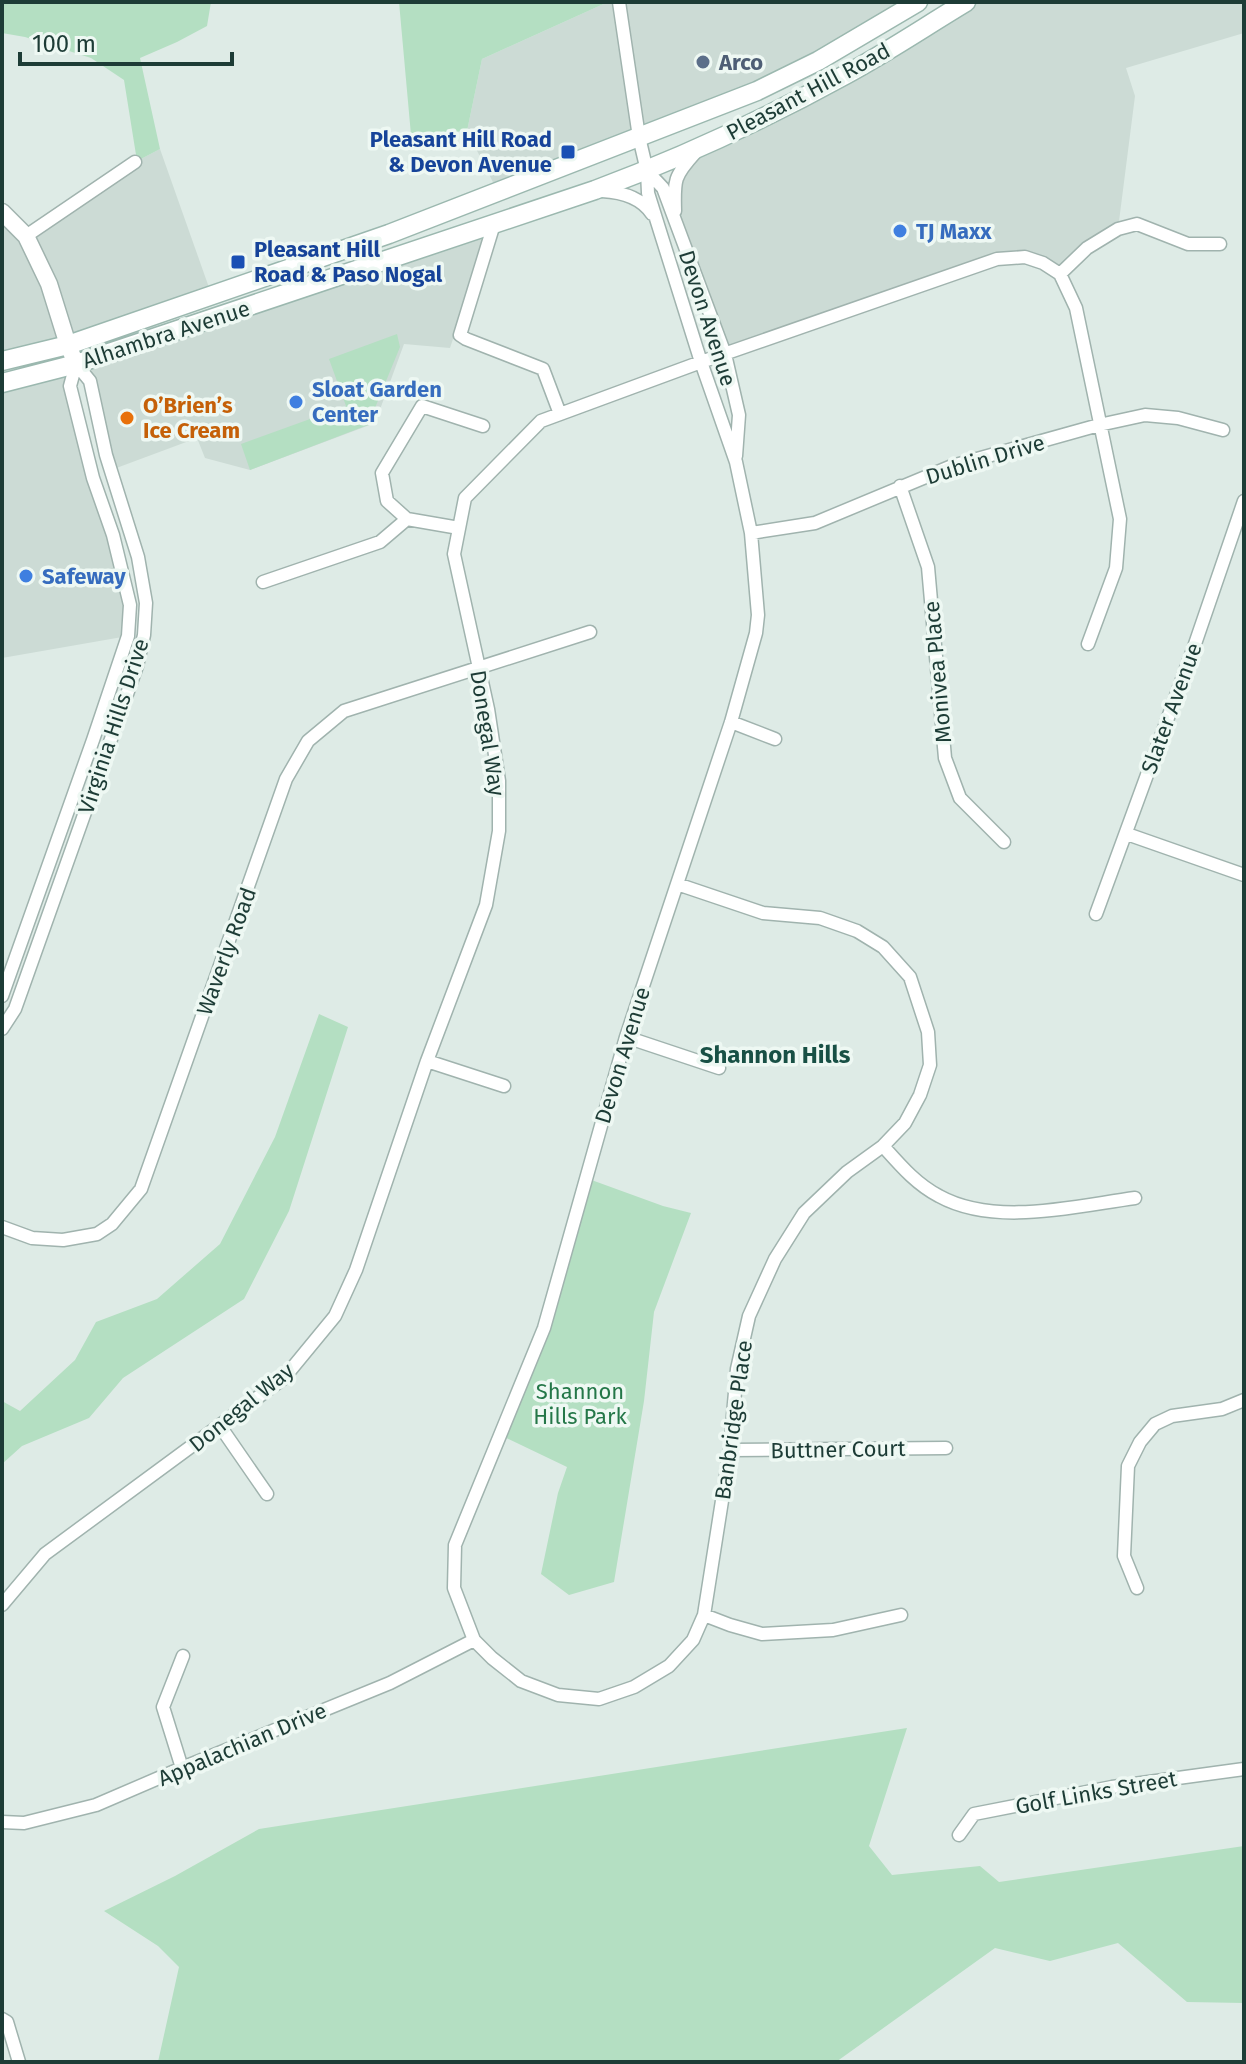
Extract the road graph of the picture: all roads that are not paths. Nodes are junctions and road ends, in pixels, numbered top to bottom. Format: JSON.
{"nodes":[{"id":1,"x":619,"y":2,"type":"edge"},
{"id":2,"x":918,"y":2,"type":"edge"},
{"id":3,"x":966,"y":2,"type":"edge"},
{"id":4,"x":639,"y":137,"type":"junction"},
{"id":5,"x":698,"y":149,"type":"junction"},
{"id":6,"x":135,"y":162,"type":"dead end"},
{"id":7,"x":647,"y":171,"type":"junction"},
{"id":8,"x":595,"y":190,"type":"junction"},
{"id":9,"x":2,"y":212,"type":"edge"},
{"id":10,"x":676,"y":222,"type":"junction"},
{"id":11,"x":494,"y":224,"type":"junction"},
{"id":12,"x":659,"y":225,"type":"junction"},
{"id":13,"x":26,"y":236,"type":"junction"},
{"id":14,"x":1220,"y":244,"type":"dead end"},
{"id":15,"x":1060,"y":274,"type":"junction"},
{"id":16,"x":68,"y":345,"type":"junction"},
{"id":17,"x":725,"y":354,"type":"junction"},
{"id":18,"x":2,"y":361,"type":"edge"},
{"id":19,"x":701,"y":362,"type":"junction"},
{"id":20,"x":76,"y":364,"type":"junction"},
{"id":21,"x":2,"y":383,"type":"edge"},
{"id":22,"x":560,"y":414,"type":"junction"},
{"id":23,"x":1099,"y":425,"type":"junction"},
{"id":24,"x":483,"y":426,"type":"dead end"},
{"id":25,"x":1223,"y":430,"type":"dead end"},
{"id":26,"x":736,"y":462,"type":"junction"},
{"id":27,"x":900,"y":486,"type":"junction"},
{"id":28,"x":1244,"y":501,"type":"edge"},
{"id":29,"x":407,"y":519,"type":"junction"},
{"id":30,"x":459,"y":528,"type":"junction"},
{"id":31,"x":751,"y":533,"type":"junction"},
{"id":32,"x":263,"y":582,"type":"dead end"},
{"id":33,"x":590,"y":632,"type":"dead end"},
{"id":34,"x":1088,"y":644,"type":"dead end"},
{"id":35,"x":478,"y":667,"type":"junction"},
{"id":36,"x":731,"y":722,"type":"junction"},
{"id":37,"x":775,"y":739,"type":"dead end"},
{"id":38,"x":1127,"y":834,"type":"junction"},
{"id":39,"x":1004,"y":842,"type":"dead end"},
{"id":40,"x":1244,"y":875,"type":"edge"},
{"id":41,"x":677,"y":884,"type":"junction"},
{"id":42,"x":1096,"y":914,"type":"dead end"},
{"id":43,"x":2,"y":996,"type":"edge"},
{"id":44,"x":2,"y":1029,"type":"edge"},
{"id":45,"x":626,"y":1037,"type":"junction"},
{"id":46,"x":427,"y":1061,"type":"junction"},
{"id":47,"x":719,"y":1068,"type":"dead end"},
{"id":48,"x":504,"y":1086,"type":"dead end"},
{"id":49,"x":883,"y":1146,"type":"junction"},
{"id":50,"x":1135,"y":1198,"type":"dead end"},
{"id":51,"x":2,"y":1227,"type":"edge"},
{"id":52,"x":1244,"y":1400,"type":"edge"},
{"id":53,"x":220,"y":1426,"type":"junction"},
{"id":54,"x":946,"y":1448,"type":"dead end"},
{"id":55,"x":730,"y":1450,"type":"junction"},
{"id":56,"x":267,"y":1494,"type":"dead end"},
{"id":57,"x":1137,"y":1588,"type":"dead end"},
{"id":58,"x":2,"y":1605,"type":"edge"},
{"id":59,"x":704,"y":1615,"type":"junction"},
{"id":60,"x":901,"y":1615,"type":"dead end"},
{"id":61,"x":474,"y":1640,"type":"junction"},
{"id":62,"x":183,"y":1656,"type":"dead end"},
{"id":63,"x":182,"y":1768,"type":"junction"},
{"id":64,"x":1244,"y":1769,"type":"edge"},
{"id":65,"x":2,"y":1822,"type":"edge"},
{"id":66,"x":959,"y":1835,"type":"dead end"},
{"id":67,"x":2,"y":2019,"type":"edge"},
{"id":68,"x":19,"y":2062,"type":"edge"}],
"edges":[{"from":1,"to":4,"type":"street","name":"Devon Avenue"},
{"from":2,"to":4,"type":"main road","name":"Pleasant Hill Road"},
{"from":3,"to":5,"type":"main road","name":"Pleasant Hill Road"},
{"from":4,"to":7,"type":"street","name":"Devon Avenue"},
{"from":4,"to":16,"type":"main road","name":"Alhambra Avenue"},
{"from":5,"to":7,"type":"main road","name":"Pleasant Hill Road"},
{"from":5,"to":10,"type":"street","name":"Devon Avenue"},
{"from":6,"to":13,"type":"street"},
{"from":7,"to":8,"type":"main road","name":"Alhambra Avenue"},
{"from":7,"to":10,"type":"street","name":"Devon Avenue"},
{"from":7,"to":12,"type":"street","name":"Devon Avenue"},
{"from":8,"to":11,"type":"main road","name":"Alhambra Avenue"},
{"from":8,"to":12,"type":"street","name":"Devon Avenue"},
{"from":9,"to":13,"type":"street"},
{"from":10,"to":17,"type":"street","name":"Devon Avenue"},
{"from":11,"to":20,"type":"main road","name":"Alhambra Avenue"},
{"from":11,"to":22,"type":"street"},
{"from":12,"to":19,"type":"street","name":"Devon Avenue"},
{"from":13,"to":16,"type":"street"},
{"from":14,"to":15,"type":"street"},
{"from":15,"to":17,"type":"street","name":"Donegal Way"},
{"from":15,"to":23,"type":"street"},
{"from":16,"to":18,"type":"main road","name":"Alhambra Avenue"},
{"from":16,"to":20,"type":"street"},
{"from":17,"to":19,"type":"street","name":"Donegal Way"},
{"from":17,"to":26,"type":"street","name":"Devon Avenue"},
{"from":19,"to":22,"type":"street","name":"Donegal Way"},
{"from":19,"to":26,"type":"street","name":"Devon Avenue"},
{"from":20,"to":21,"type":"main road","name":"Alhambra Avenue"},
{"from":20,"to":43,"type":"street","name":"Virginia Hills Drive"},
{"from":20,"to":44,"type":"street","name":"Virginia Hills Drive"},
{"from":22,"to":30,"type":"street","name":"Donegal Way"},
{"from":23,"to":25,"type":"street","name":"Dublin Drive"},
{"from":23,"to":27,"type":"street","name":"Dublin Drive"},
{"from":23,"to":34,"type":"street"},
{"from":24,"to":29,"type":"street"},
{"from":26,"to":31,"type":"street","name":"Devon Avenue"},
{"from":27,"to":31,"type":"street","name":"Dublin Drive"},
{"from":27,"to":39,"type":"street","name":"Monivea Place"},
{"from":28,"to":38,"type":"street","name":"Slater Avenue"},
{"from":29,"to":30,"type":"street"},
{"from":29,"to":32,"type":"street"},
{"from":30,"to":35,"type":"street","name":"Donegal Way"},
{"from":31,"to":36,"type":"street","name":"Devon Avenue"},
{"from":33,"to":35,"type":"street","name":"Waverly Road"},
{"from":35,"to":46,"type":"street","name":"Donegal Way"},
{"from":35,"to":51,"type":"street","name":"Waverly Road"},
{"from":36,"to":37,"type":"street"},
{"from":36,"to":41,"type":"street","name":"Devon Avenue"},
{"from":38,"to":40,"type":"street"},
{"from":38,"to":42,"type":"street","name":"Slater Avenue"},
{"from":41,"to":45,"type":"street","name":"Devon Avenue"},
{"from":41,"to":49,"type":"street","name":"Banbridge Place"},
{"from":45,"to":47,"type":"street"},
{"from":45,"to":61,"type":"street","name":"Devon Avenue"},
{"from":46,"to":48,"type":"street"},
{"from":46,"to":53,"type":"street","name":"Donegal Way"},
{"from":49,"to":50,"type":"street"},
{"from":49,"to":55,"type":"street","name":"Banbridge Place"},
{"from":52,"to":57,"type":"street"},
{"from":53,"to":56,"type":"street"},
{"from":53,"to":58,"type":"street","name":"Donegal Way"},
{"from":54,"to":55,"type":"street","name":"Buttner Court"},
{"from":55,"to":59,"type":"street","name":"Banbridge Place"},
{"from":59,"to":60,"type":"street"},
{"from":59,"to":61,"type":"street","name":"Banbridge Place"},
{"from":61,"to":63,"type":"street","name":"Appalachian Drive"},
{"from":62,"to":63,"type":"street"},
{"from":63,"to":65,"type":"street","name":"Appalachian Drive"},
{"from":64,"to":66,"type":"street","name":"Golf Links Street"},
{"from":67,"to":68,"type":"street"}]}
